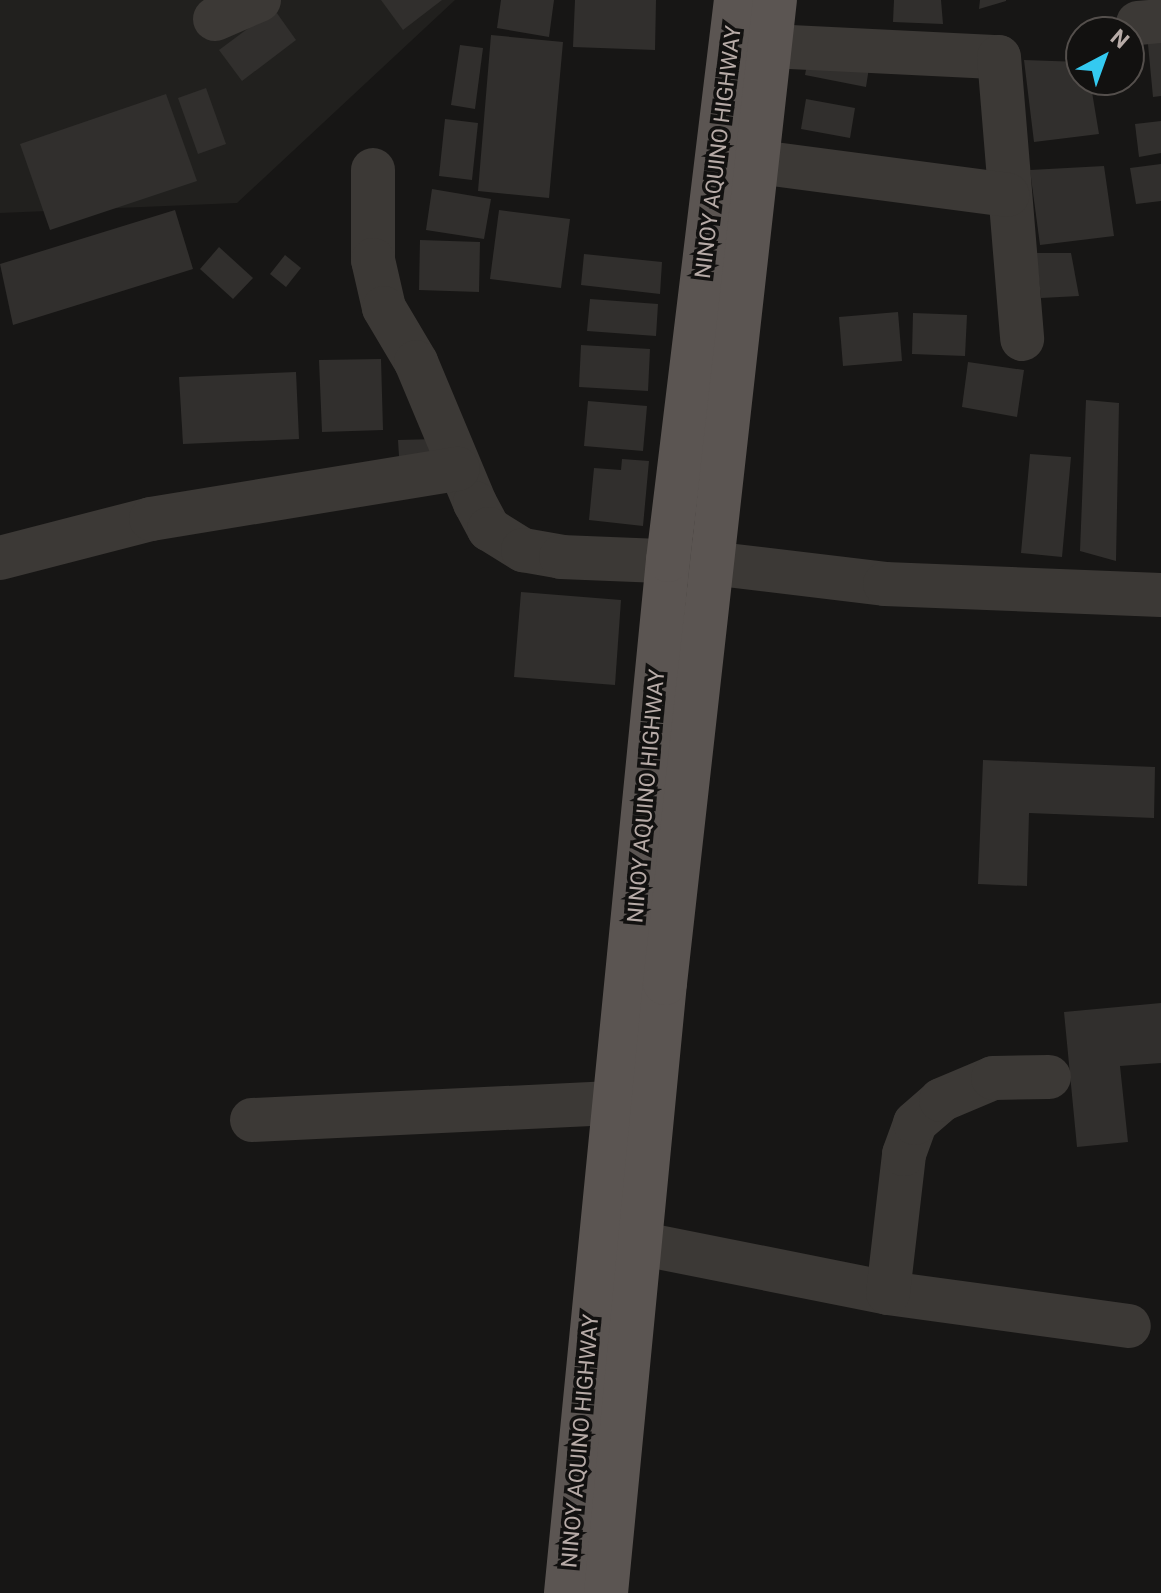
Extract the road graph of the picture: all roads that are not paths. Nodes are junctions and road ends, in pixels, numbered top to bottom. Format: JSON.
{"nodes":[{"id":1,"x":259,"y":0,"type":"edge"},
{"id":2,"x":736,"y":0,"type":"edge"},
{"id":3,"x":775,"y":0,"type":"edge"},
{"id":4,"x":215,"y":19,"type":"dead end"},
{"id":5,"x":770,"y":46,"type":"junction"},
{"id":6,"x":737,"y":160,"type":"junction"},
{"id":7,"x":373,"y":170,"type":"dead end"},
{"id":8,"x":1007,"y":195,"type":"junction"},
{"id":9,"x":1022,"y":339,"type":"dead end"},
{"id":10,"x":458,"y":469,"type":"junction"},
{"id":11,"x":0,"y":558,"type":"edge"},
{"id":12,"x":689,"y":561,"type":"junction"},
{"id":13,"x":1161,"y":595,"type":"edge"},
{"id":14,"x":647,"y":981,"type":"junction"},
{"id":15,"x":1049,"y":1077,"type":"dead end"},
{"id":16,"x":617,"y":1103,"type":"junction"},
{"id":17,"x":252,"y":1120,"type":"dead end"},
{"id":18,"x":619,"y":1239,"type":"junction"},
{"id":19,"x":888,"y":1293,"type":"junction"},
{"id":20,"x":1129,"y":1326,"type":"dead end"},
{"id":21,"x":566,"y":1593,"type":"edge"},
{"id":22,"x":606,"y":1593,"type":"edge"}],
"edges":[{"from":1,"to":4,"type":"street"},
{"from":2,"to":6,"type":"main road","name":"NINOY AQUINO HIGHWAY"},
{"from":3,"to":5,"type":"main road","name":"NINOY AQUINO HIGHWAY"},
{"from":5,"to":6,"type":"main road","name":"NINOY AQUINO HIGHWAY"},
{"from":5,"to":8,"type":"street"},
{"from":6,"to":8,"type":"street"},
{"from":6,"to":12,"type":"main road","name":"NINOY AQUINO HIGHWAY"},
{"from":7,"to":10,"type":"street"},
{"from":8,"to":9,"type":"street"},
{"from":10,"to":11,"type":"street"},
{"from":10,"to":12,"type":"street"},
{"from":12,"to":13,"type":"street"},
{"from":12,"to":14,"type":"main road","name":"NINOY AQUINO HIGHWAY"},
{"from":14,"to":16,"type":"main road","name":"NINOY AQUINO HIGHWAY"},
{"from":14,"to":18,"type":"main road","name":"NINOY AQUINO HIGHWAY"},
{"from":15,"to":19,"type":"street"},
{"from":16,"to":17,"type":"street"},
{"from":16,"to":18,"type":"main road","name":"NINOY AQUINO HIGHWAY"},
{"from":18,"to":19,"type":"street"},
{"from":18,"to":21,"type":"main road","name":"NINOY AQUINO HIGHWAY"},
{"from":18,"to":22,"type":"main road","name":"NINOY AQUINO HIGHWAY"},
{"from":19,"to":20,"type":"street"}]}
